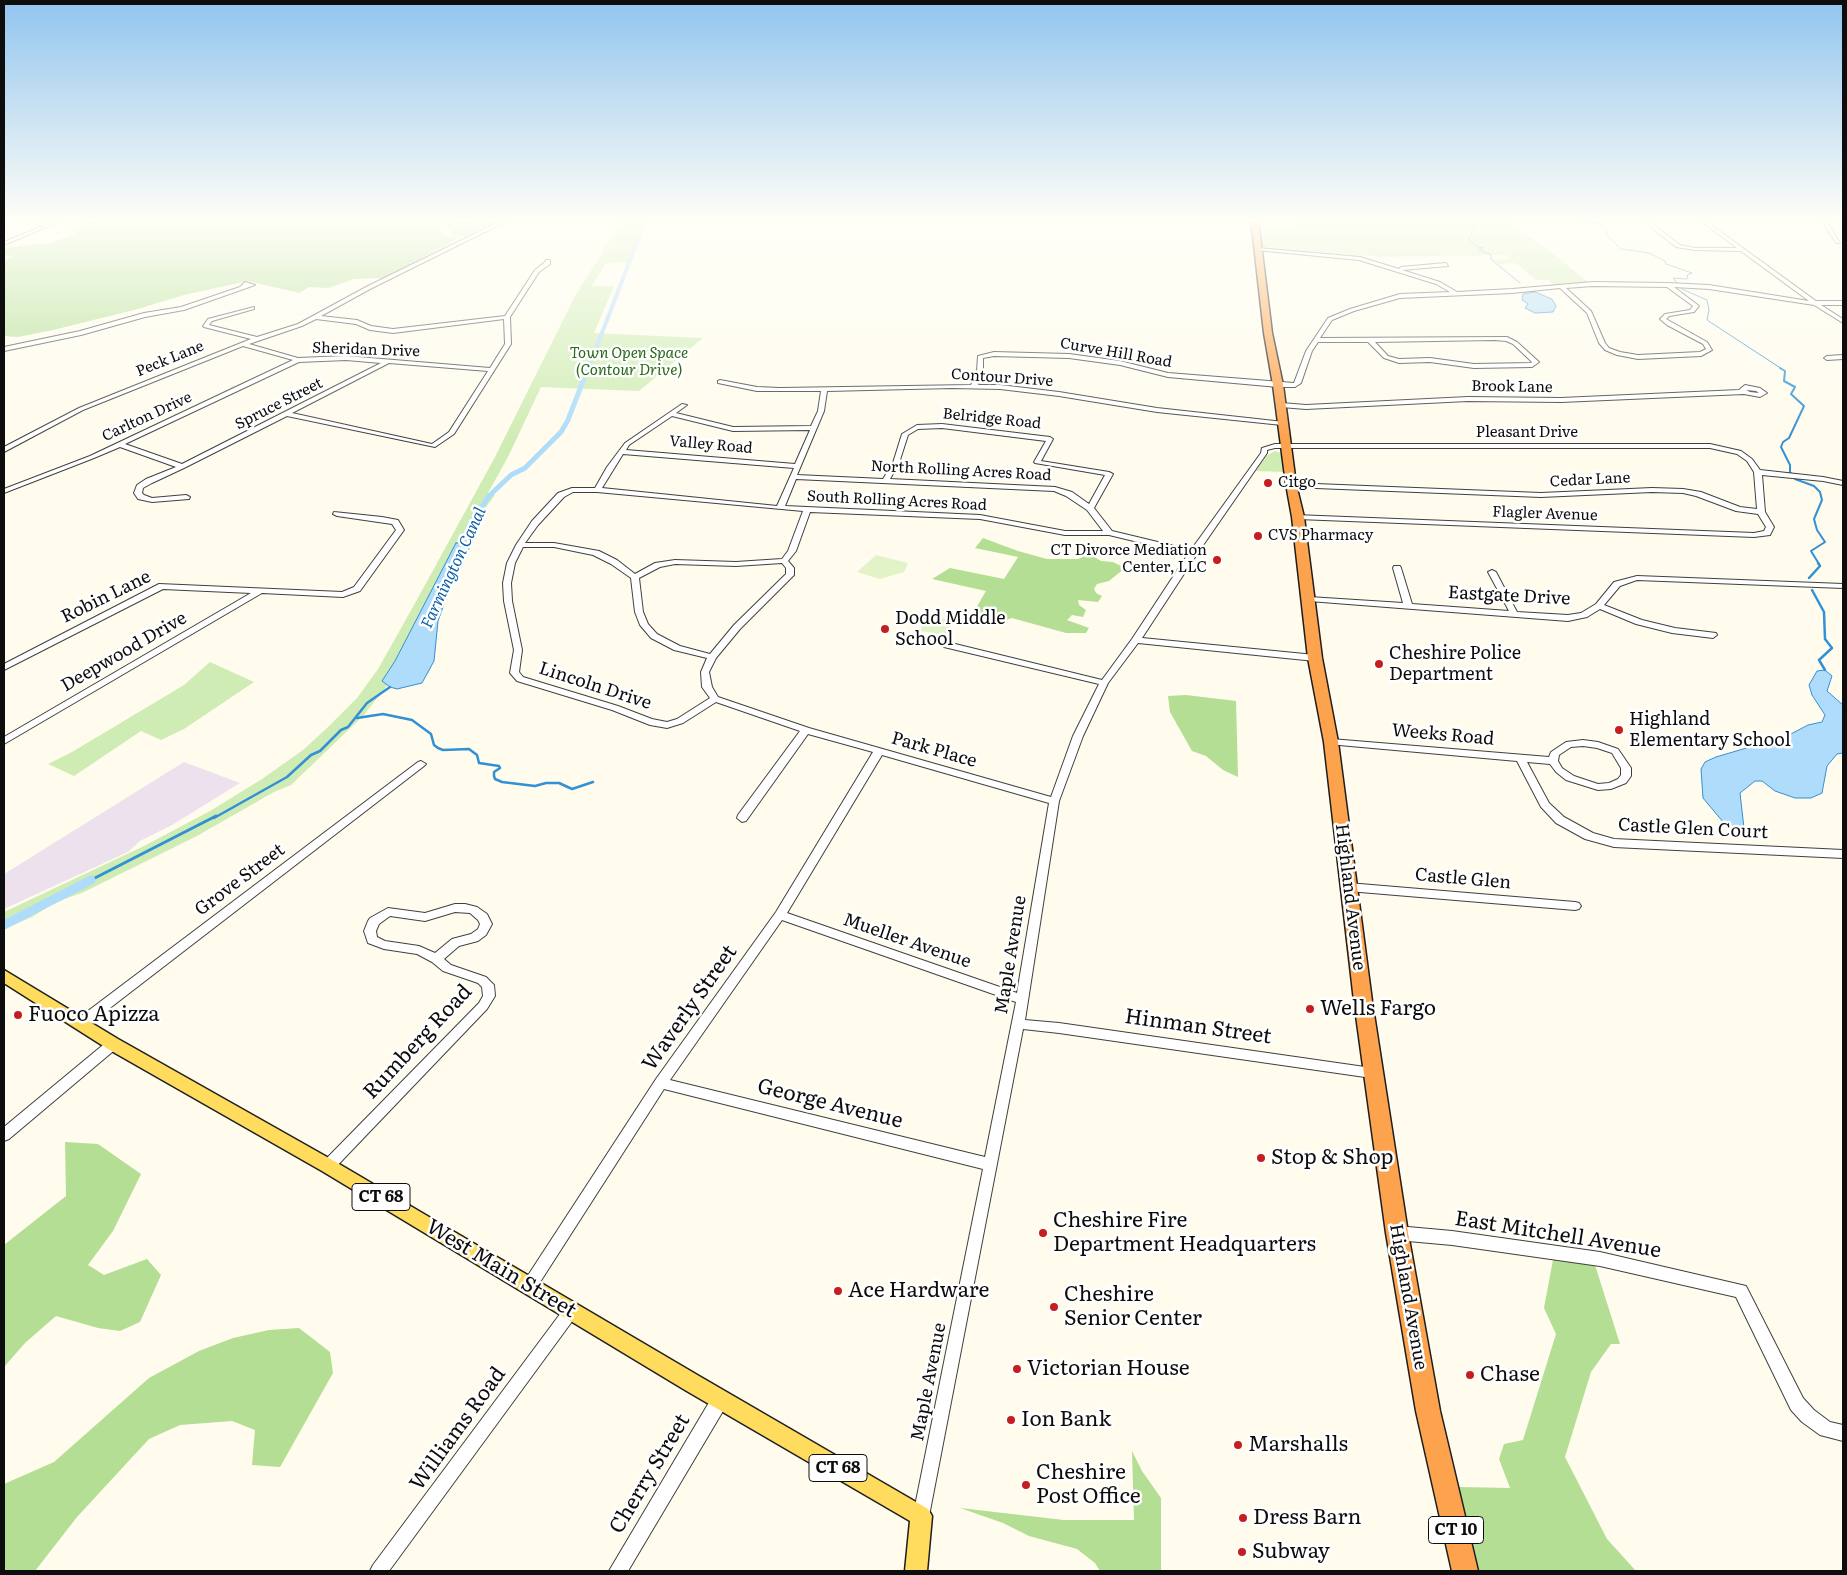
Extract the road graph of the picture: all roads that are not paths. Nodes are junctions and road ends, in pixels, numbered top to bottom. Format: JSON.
{"nodes":[{"id":1,"x":229,"y":292,"type":"edge"},
{"id":2,"x":360,"y":292,"type":"edge"},
{"id":3,"x":523,"y":292,"type":"edge"},
{"id":4,"x":1263,"y":292,"type":"edge"},
{"id":5,"x":1479,"y":292,"type":"edge"},
{"id":6,"x":1568,"y":292,"type":"edge"},
{"id":7,"x":1680,"y":292,"type":"edge"},
{"id":8,"x":1739,"y":292,"type":"edge"},
{"id":9,"x":1801,"y":292,"type":"edge"},
{"id":10,"x":1456,"y":294,"type":"joint"},
{"id":11,"x":1843,"y":302,"type":"edge"},
{"id":12,"x":1815,"y":303,"type":"junction"},
{"id":13,"x":252,"y":308,"type":"dead end"},
{"id":14,"x":315,"y":317,"type":"junction"},
{"id":15,"x":507,"y":317,"type":"junction"},
{"id":16,"x":1843,"y":321,"type":"edge"},
{"id":17,"x":257,"y":339,"type":"junction"},
{"id":18,"x":1316,"y":340,"type":"junction"},
{"id":19,"x":1370,"y":340,"type":"junction"},
{"id":20,"x":242,"y":344,"type":"junction"},
{"id":21,"x":4,"y":349,"type":"edge"},
{"id":22,"x":1843,"y":356,"type":"edge"},
{"id":23,"x":1827,"y":358,"type":"dead end"},
{"id":24,"x":298,"y":360,"type":"junction"},
{"id":25,"x":387,"y":362,"type":"junction"},
{"id":26,"x":492,"y":370,"type":"junction"},
{"id":27,"x":720,"y":382,"type":"dead end"},
{"id":28,"x":974,"y":386,"type":"junction"},
{"id":29,"x":1278,"y":386,"type":"junction"},
{"id":30,"x":824,"y":389,"type":"junction"},
{"id":31,"x":1744,"y":392,"type":"dead end"},
{"id":32,"x":684,"y":405,"type":"dead end"},
{"id":33,"x":1281,"y":405,"type":"junction"},
{"id":34,"x":288,"y":414,"type":"junction"},
{"id":35,"x":670,"y":414,"type":"junction"},
{"id":36,"x":1282,"y":423,"type":"junction"},
{"id":37,"x":814,"y":428,"type":"junction"},
{"id":38,"x":119,"y":444,"type":"junction"},
{"id":39,"x":1286,"y":447,"type":"junction"},
{"id":40,"x":4,"y":449,"type":"edge"},
{"id":41,"x":621,"y":452,"type":"junction"},
{"id":42,"x":798,"y":466,"type":"junction"},
{"id":43,"x":182,"y":467,"type":"junction"},
{"id":44,"x":1758,"y":472,"type":"junction"},
{"id":45,"x":794,"y":478,"type":"junction"},
{"id":46,"x":885,"y":481,"type":"junction"},
{"id":47,"x":1843,"y":484,"type":"edge"},
{"id":48,"x":1291,"y":485,"type":"junction"},
{"id":49,"x":597,"y":490,"type":"junction"},
{"id":50,"x":4,"y":491,"type":"edge"},
{"id":51,"x":186,"y":497,"type":"dead end"},
{"id":52,"x":780,"y":508,"type":"junction"},
{"id":53,"x":1090,"y":508,"type":"junction"},
{"id":54,"x":807,"y":510,"type":"junction"},
{"id":55,"x":1761,"y":512,"type":"junction"},
{"id":56,"x":337,"y":514,"type":"dead end"},
{"id":57,"x":1298,"y":518,"type":"junction"},
{"id":58,"x":1109,"y":534,"type":"junction"},
{"id":59,"x":520,"y":544,"type":"junction"},
{"id":60,"x":1193,"y":553,"type":"junction"},
{"id":61,"x":784,"y":561,"type":"junction"},
{"id":62,"x":1397,"y":568,"type":"dead end"},
{"id":63,"x":1492,"y":572,"type":"dead end"},
{"id":64,"x":635,"y":577,"type":"junction"},
{"id":65,"x":1843,"y":586,"type":"edge"},
{"id":66,"x":260,"y":591,"type":"junction"},
{"id":67,"x":1309,"y":599,"type":"junction"},
{"id":68,"x":1408,"y":606,"type":"junction"},
{"id":69,"x":1599,"y":606,"type":"junction"},
{"id":70,"x":1515,"y":615,"type":"junction"},
{"id":71,"x":1713,"y":634,"type":"dead end"},
{"id":72,"x":1136,"y":640,"type":"junction"},
{"id":73,"x":947,"y":645,"type":"dead end"},
{"id":74,"x":712,"y":657,"type":"junction"},
{"id":75,"x":1315,"y":658,"type":"junction"},
{"id":76,"x":4,"y":667,"type":"edge"},
{"id":77,"x":1104,"y":683,"type":"junction"},
{"id":78,"x":715,"y":699,"type":"junction"},
{"id":79,"x":806,"y":730,"type":"junction"},
{"id":80,"x":4,"y":742,"type":"edge"},
{"id":81,"x":1331,"y":742,"type":"junction"},
{"id":82,"x":879,"y":751,"type":"junction"},
{"id":83,"x":1520,"y":758,"type":"junction"},
{"id":84,"x":1553,"y":761,"type":"junction"},
{"id":85,"x":421,"y":764,"type":"dead end"},
{"id":86,"x":1054,"y":801,"type":"junction"},
{"id":87,"x":742,"y":818,"type":"dead end"},
{"id":88,"x":1843,"y":854,"type":"edge"},
{"id":89,"x":1348,"y":887,"type":"junction"},
{"id":90,"x":1575,"y":906,"type":"dead end"},
{"id":91,"x":780,"y":915,"type":"junction"},
{"id":92,"x":436,"y":959,"type":"junction"},
{"id":93,"x":4,"y":976,"type":"edge"},
{"id":94,"x":1021,"y":999,"type":"junction"},
{"id":95,"x":80,"y":1024,"type":"junction"},
{"id":96,"x":1018,"y":1024,"type":"junction"},
{"id":97,"x":113,"y":1044,"type":"junction"},
{"id":98,"x":1372,"y":1073,"type":"junction"},
{"id":99,"x":661,"y":1083,"type":"junction"},
{"id":100,"x":4,"y":1135,"type":"edge"},
{"id":101,"x":989,"y":1164,"type":"junction"},
{"id":102,"x":328,"y":1166,"type":"junction"},
{"id":103,"x":1397,"y":1233,"type":"junction"},
{"id":104,"x":530,"y":1285,"type":"junction"},
{"id":105,"x":571,"y":1311,"type":"junction"},
{"id":106,"x":720,"y":1400,"type":"junction"},
{"id":107,"x":1843,"y":1433,"type":"edge"},
{"id":108,"x":921,"y":1516,"type":"junction"},
{"id":109,"x":379,"y":1571,"type":"edge"},
{"id":110,"x":618,"y":1571,"type":"edge"},
{"id":111,"x":916,"y":1571,"type":"edge"},
{"id":112,"x":1466,"y":1571,"type":"edge"}],
"edges":[{"from":1,"to":21,"type":"street"},
{"from":2,"to":14,"type":"street","name":"Peck Lane"},
{"from":3,"to":15,"type":"street"},
{"from":4,"to":29,"type":"highway","name":"Highland Avenue","number":"CT 10"},
{"from":5,"to":10,"type":"street"},
{"from":6,"to":7,"type":"street"},
{"from":8,"to":12,"type":"street"},
{"from":9,"to":12,"type":"street"},
{"from":10,"to":18,"type":"street"},
{"from":11,"to":12,"type":"street"},
{"from":12,"to":16,"type":"street"},
{"from":13,"to":17,"type":"street"},
{"from":14,"to":15,"type":"street"},
{"from":14,"to":17,"type":"street","name":"Peck Lane"},
{"from":15,"to":26,"type":"street"},
{"from":17,"to":20,"type":"street","name":"Peck Lane"},
{"from":18,"to":19,"type":"street"},
{"from":18,"to":29,"type":"street"},
{"from":19,"to":19,"type":"street"},
{"from":20,"to":24,"type":"street","name":"Sheridan Drive"},
{"from":20,"to":40,"type":"street","name":"Peck Lane"},
{"from":22,"to":23,"type":"street"},
{"from":24,"to":25,"type":"street","name":"Sheridan Drive"},
{"from":24,"to":38,"type":"street","name":"Carlton Drive"},
{"from":25,"to":26,"type":"street","name":"Sheridan Drive"},
{"from":25,"to":34,"type":"street","name":"Spruce Street"},
{"from":26,"to":34,"type":"street"},
{"from":27,"to":30,"type":"street","name":"Contour Drive"},
{"from":28,"to":29,"type":"street","name":"Curve Hill Road"},
{"from":28,"to":30,"type":"street","name":"Contour Drive"},
{"from":28,"to":36,"type":"street","name":"Contour Drive"},
{"from":29,"to":33,"type":"highway","name":"Highland Avenue","number":"CT 10"},
{"from":30,"to":37,"type":"street"},
{"from":31,"to":33,"type":"street","name":"Brook Lane"},
{"from":32,"to":35,"type":"street"},
{"from":33,"to":36,"type":"highway","name":"Highland Avenue","number":"CT 10"},
{"from":34,"to":43,"type":"street","name":"Spruce Street"},
{"from":35,"to":37,"type":"street"},
{"from":35,"to":41,"type":"street"},
{"from":36,"to":39,"type":"highway","name":"Highland Avenue","number":"CT 10"},
{"from":37,"to":42,"type":"street"},
{"from":38,"to":43,"type":"street"},
{"from":38,"to":50,"type":"street","name":"Carlton Drive"},
{"from":39,"to":44,"type":"street","name":"Pleasant Drive"},
{"from":39,"to":48,"type":"highway","name":"Highland Avenue","number":"CT 10"},
{"from":39,"to":60,"type":"street","name":"Maple Avenue"},
{"from":41,"to":42,"type":"street","name":"Valley Road"},
{"from":41,"to":49,"type":"street"},
{"from":42,"to":45,"type":"street"},
{"from":43,"to":51,"type":"street","name":"Spruce Street"},
{"from":44,"to":47,"type":"street"},
{"from":44,"to":55,"type":"street"},
{"from":45,"to":46,"type":"street","name":"North Rolling Acres Road"},
{"from":45,"to":52,"type":"street"},
{"from":46,"to":53,"type":"street","name":"North Rolling Acres Road"},
{"from":46,"to":53,"type":"street","name":"Belridge Road"},
{"from":48,"to":55,"type":"street","name":"Cedar Lane"},
{"from":48,"to":57,"type":"highway","name":"Highland Avenue","number":"CT 10"},
{"from":49,"to":52,"type":"street","name":"South Rolling Acres Road"},
{"from":49,"to":59,"type":"street","name":"Lincoln Drive"},
{"from":52,"to":54,"type":"street","name":"South Rolling Acres Road"},
{"from":53,"to":58,"type":"street","name":"North Rolling Acres Road"},
{"from":54,"to":58,"type":"street","name":"South Rolling Acres Road"},
{"from":54,"to":61,"type":"street"},
{"from":55,"to":57,"type":"street","name":"Flagler Avenue"},
{"from":56,"to":66,"type":"street","name":"Robin Lane"},
{"from":57,"to":67,"type":"highway","name":"Highland Avenue","number":"CT 10"},
{"from":58,"to":60,"type":"street","name":"South Rolling Acres Road"},
{"from":59,"to":64,"type":"street"},
{"from":59,"to":78,"type":"street","name":"Lincoln Drive"},
{"from":60,"to":72,"type":"street","name":"Maple Avenue"},
{"from":61,"to":64,"type":"street"},
{"from":61,"to":74,"type":"street"},
{"from":62,"to":68,"type":"street"},
{"from":63,"to":70,"type":"street"},
{"from":64,"to":74,"type":"street"},
{"from":65,"to":69,"type":"street","name":"Eastgate Drive"},
{"from":66,"to":76,"type":"street","name":"Robin Lane"},
{"from":66,"to":80,"type":"street","name":"Deepwood Drive"},
{"from":67,"to":68,"type":"street","name":"Eastgate Drive"},
{"from":67,"to":75,"type":"highway","name":"Highland Avenue","number":"CT 10"},
{"from":68,"to":70,"type":"street","name":"Eastgate Drive"},
{"from":69,"to":70,"type":"street","name":"Eastgate Drive"},
{"from":69,"to":71,"type":"street"},
{"from":72,"to":75,"type":"street"},
{"from":72,"to":77,"type":"street","name":"Maple Avenue"},
{"from":73,"to":77,"type":"street"},
{"from":74,"to":78,"type":"street"},
{"from":75,"to":81,"type":"highway","name":"Highland Avenue","number":"CT 10"},
{"from":77,"to":86,"type":"street","name":"Maple Avenue"},
{"from":78,"to":79,"type":"street","name":"Park Place"},
{"from":79,"to":82,"type":"street","name":"Park Place"},
{"from":79,"to":87,"type":"street"},
{"from":81,"to":83,"type":"street","name":"Weeks Road"},
{"from":81,"to":89,"type":"highway","name":"Highland Avenue","number":"CT 10"},
{"from":82,"to":86,"type":"street","name":"Park Place"},
{"from":82,"to":91,"type":"street","name":"Waverly Street"},
{"from":83,"to":84,"type":"street","name":"Weeks Road"},
{"from":83,"to":88,"type":"street","name":"Castle Glen Court"},
{"from":84,"to":84,"type":"street"},
{"from":85,"to":95,"type":"street","name":"Grove Street"},
{"from":86,"to":94,"type":"street","name":"Maple Avenue"},
{"from":89,"to":90,"type":"street","name":"Castle Glen"},
{"from":89,"to":98,"type":"highway","name":"Highland Avenue","number":"CT 10"},
{"from":91,"to":94,"type":"street","name":"Mueller Avenue"},
{"from":91,"to":99,"type":"street","name":"Waverly Street"},
{"from":92,"to":92,"type":"street","name":"Rumberg Road"},
{"from":92,"to":102,"type":"street","name":"Rumberg Road"},
{"from":93,"to":95,"type":"main road","name":"West Main Street","number":"CT 68"},
{"from":94,"to":96,"type":"street","name":"Maple Avenue"},
{"from":95,"to":97,"type":"main road","name":"West Main Street","number":"CT 68"},
{"from":96,"to":98,"type":"street","name":"Hinman Street"},
{"from":96,"to":101,"type":"street","name":"Maple Avenue"},
{"from":97,"to":100,"type":"street"},
{"from":97,"to":102,"type":"main road","name":"West Main Street","number":"CT 68"},
{"from":98,"to":103,"type":"highway","name":"Highland Avenue","number":"CT 10"},
{"from":99,"to":101,"type":"street","name":"George Avenue"},
{"from":99,"to":104,"type":"street","name":"Waverly Street"},
{"from":101,"to":108,"type":"street","name":"Maple Avenue"},
{"from":102,"to":104,"type":"main road","name":"West Main Street","number":"CT 68"},
{"from":103,"to":107,"type":"street","name":"East Mitchell Avenue"},
{"from":103,"to":112,"type":"highway","name":"Highland Avenue","number":"CT 10"},
{"from":104,"to":105,"type":"main road","name":"West Main Street","number":"CT 68"},
{"from":105,"to":106,"type":"main road","name":"West Main Street","number":"CT 68"},
{"from":105,"to":109,"type":"street","name":"Williams Road"},
{"from":106,"to":108,"type":"main road","name":"West Main Street","number":"CT 68"},
{"from":106,"to":110,"type":"street","name":"Cherry Street"},
{"from":108,"to":111,"type":"main road"}]}
